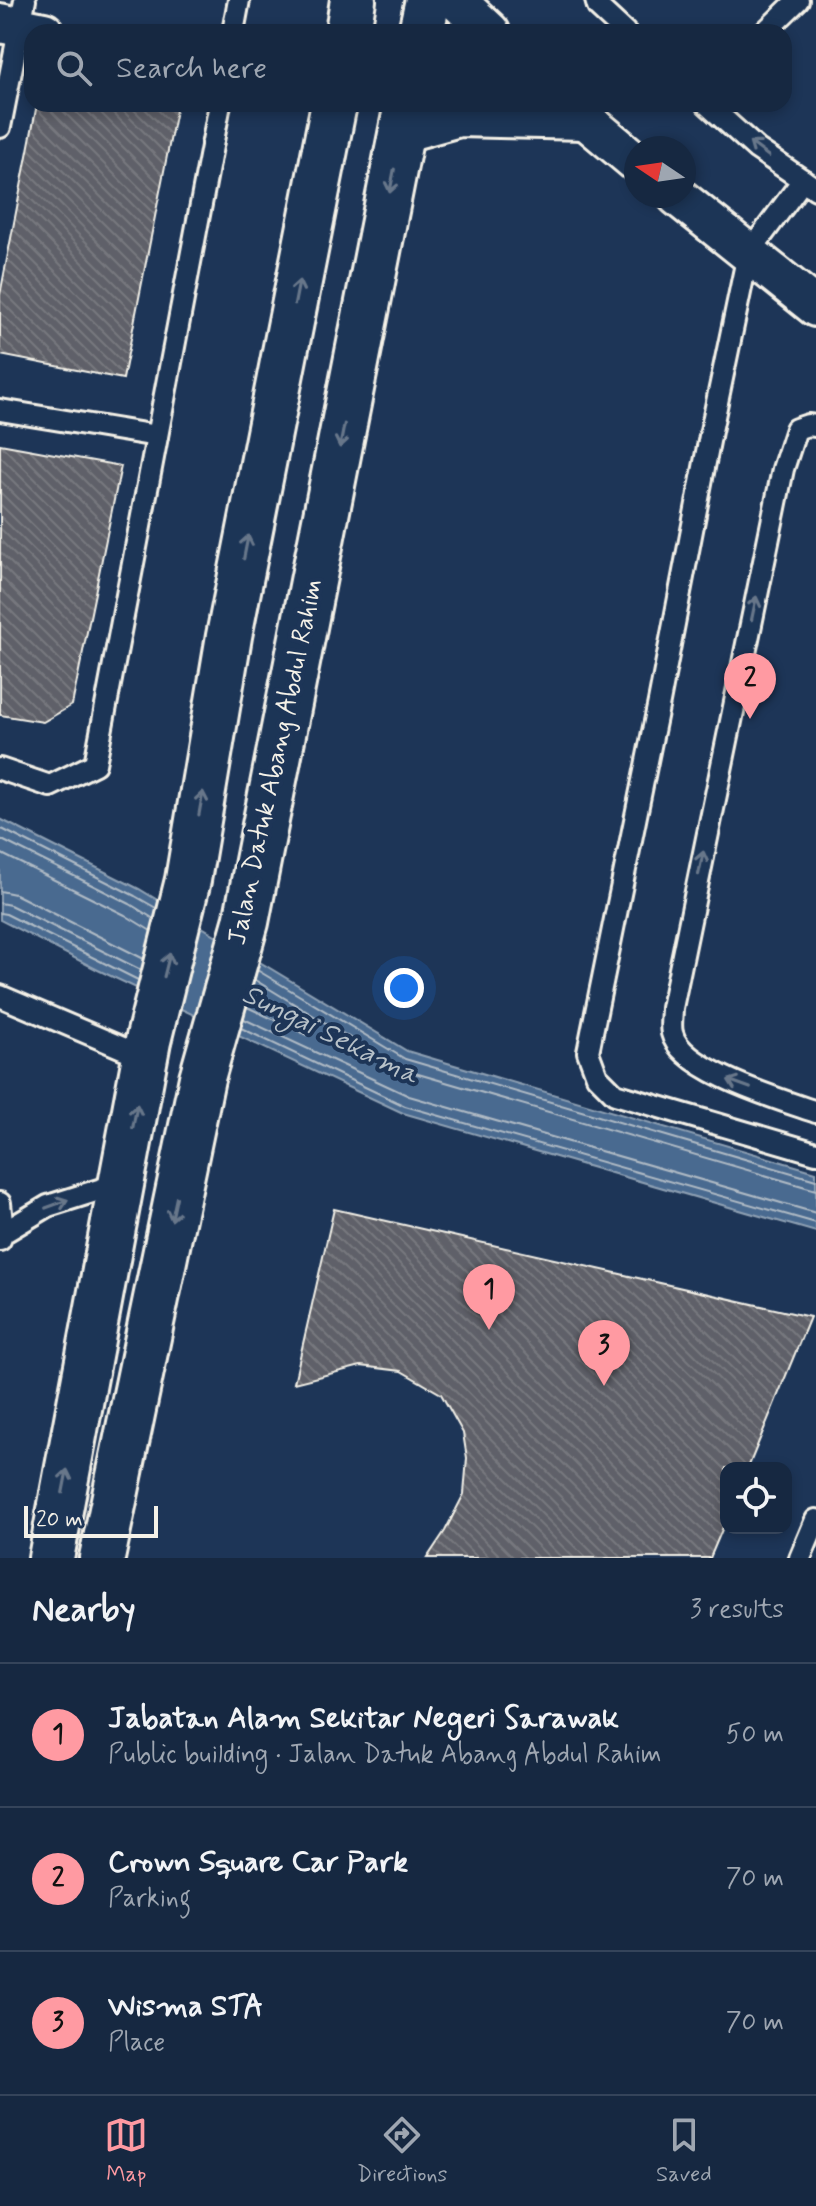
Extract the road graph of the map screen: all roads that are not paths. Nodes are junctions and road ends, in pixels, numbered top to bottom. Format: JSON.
{"nodes":[{"id":1,"x":239,"y":0,"type":"edge"},
{"id":2,"x":353,"y":0,"type":"edge"},
{"id":3,"x":428,"y":0,"type":"edge"},
{"id":4,"x":456,"y":0,"type":"edge"},
{"id":5,"x":596,"y":0,"type":"edge"},
{"id":6,"x":798,"y":0,"type":"edge"},
{"id":7,"x":22,"y":20,"type":"edge"},
{"id":8,"x":234,"y":24,"type":"edge"},
{"id":9,"x":349,"y":24,"type":"edge"},
{"id":10,"x":423,"y":24,"type":"edge"},
{"id":11,"x":482,"y":24,"type":"edge"},
{"id":12,"x":616,"y":24,"type":"edge"},
{"id":13,"x":773,"y":24,"type":"edge"},
{"id":14,"x":218,"y":112,"type":"edge"},
{"id":15,"x":332,"y":112,"type":"edge"},
{"id":16,"x":576,"y":112,"type":"edge"},
{"id":17,"x":716,"y":112,"type":"edge"},
{"id":18,"x":404,"y":118,"type":"edge"},
{"id":19,"x":0,"y":127,"type":"edge"},
{"id":20,"x":624,"y":152,"type":"edge"},
{"id":21,"x":810,"y":184,"type":"edge"},
{"id":22,"x":692,"y":208,"type":"edge"},
{"id":23,"x":748,"y":254,"type":"junction"},
{"id":24,"x":816,"y":307,"type":"edge"},
{"id":25,"x":0,"y":410,"type":"edge"},
{"id":26,"x":816,"y":426,"type":"edge"},
{"id":27,"x":157,"y":436,"type":"junction"},
{"id":28,"x":0,"y":769,"type":"edge"},
{"id":29,"x":0,"y":996,"type":"edge"},
{"id":30,"x":147,"y":1049,"type":"junction"},
{"id":31,"x":816,"y":1112,"type":"edge"},
{"id":32,"x":816,"y":1153,"type":"edge"},
{"id":33,"x":121,"y":1183,"type":"junction"},
{"id":34,"x":0,"y":1203,"type":"edge"},
{"id":35,"x":2,"y":1236,"type":"edge"},
{"id":36,"x":816,"y":1520,"type":"edge"},
{"id":37,"x":51,"y":1558,"type":"edge"},
{"id":38,"x":102,"y":1558,"type":"edge"},
{"id":39,"x":800,"y":1558,"type":"edge"}],
"edges":[{"from":1,"to":8,"type":"lane"},
{"from":2,"to":9,"type":"street"},
{"from":3,"to":10,"type":"street"},
{"from":4,"to":11,"type":"street"},
{"from":5,"to":12,"type":"lane"},
{"from":6,"to":13,"type":"lane"},
{"from":7,"to":19,"type":"lane"},
{"from":14,"to":27,"type":"lane"},
{"from":30,"to":15,"type":"street","one_way":true},
{"from":16,"to":18,"type":"street"},
{"from":16,"to":20,"type":"street"},
{"from":21,"to":17,"type":"lane","one_way":true},
{"from":18,"to":38,"type":"street","name":"Jalan Datuk Abang Abdul Rahim","one_way":true},
{"from":21,"to":23,"type":"lane"},
{"from":22,"to":23,"type":"street"},
{"from":23,"to":24,"type":"street"},
{"from":23,"to":32,"type":"lane"},
{"from":25,"to":27,"type":"lane"},
{"from":31,"to":26,"type":"lane","one_way":true},
{"from":27,"to":28,"type":"lane"},
{"from":29,"to":30,"type":"lane"},
{"from":33,"to":30,"type":"street","one_way":true},
{"from":35,"to":33,"type":"lane","one_way":true},
{"from":37,"to":33,"type":"street","one_way":true},
{"from":34,"to":35,"type":"lane"},
{"from":36,"to":39,"type":"lane"}]}
